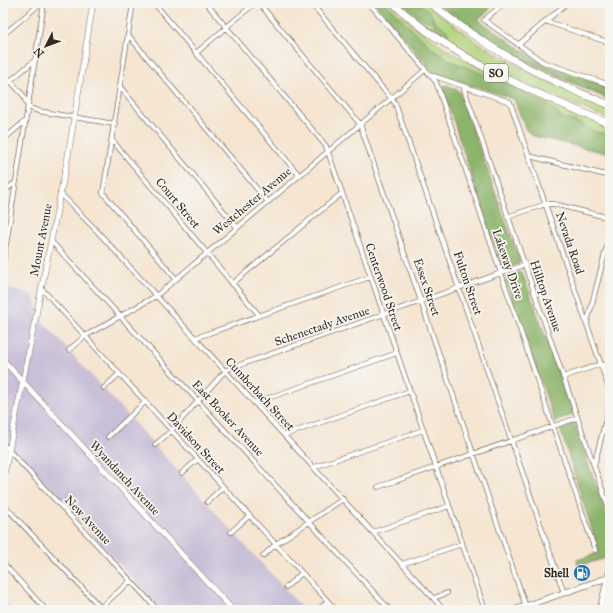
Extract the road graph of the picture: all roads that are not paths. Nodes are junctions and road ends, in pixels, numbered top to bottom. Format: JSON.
{"nodes":[{"id":1,"x":40,"y":3,"type":"edge"},
{"id":2,"x":44,"y":3,"type":"edge"},
{"id":3,"x":93,"y":3,"type":"edge"},
{"id":4,"x":133,"y":3,"type":"edge"},
{"id":5,"x":154,"y":3,"type":"edge"},
{"id":6,"x":206,"y":3,"type":"edge"},
{"id":7,"x":255,"y":3,"type":"edge"},
{"id":8,"x":259,"y":3,"type":"edge"},
{"id":9,"x":311,"y":3,"type":"edge"},
{"id":10,"x":369,"y":3,"type":"edge"},
{"id":11,"x":393,"y":3,"type":"edge"},
{"id":12,"x":430,"y":3,"type":"edge"},
{"id":13,"x":504,"y":3,"type":"edge"},
{"id":14,"x":567,"y":3,"type":"edge"},
{"id":15,"x":545,"y":21,"type":"junction"},
{"id":16,"x":226,"y":27,"type":"junction"},
{"id":17,"x":3,"y":34,"type":"edge"},
{"id":18,"x":129,"y":36,"type":"junction"},
{"id":19,"x":610,"y":43,"type":"edge"},
{"id":20,"x":518,"y":44,"type":"junction"},
{"id":21,"x":196,"y":53,"type":"junction"},
{"id":22,"x":36,"y":59,"type":"junction"},
{"id":23,"x":425,"y":70,"type":"junction"},
{"id":24,"x":3,"y":73,"type":"edge"},
{"id":25,"x":431,"y":75,"type":"junction"},
{"id":26,"x":10,"y":81,"type":"junction"},
{"id":27,"x":610,"y":85,"type":"edge"},
{"id":28,"x":463,"y":86,"type":"junction"},
{"id":29,"x":3,"y":87,"type":"edge"},
{"id":30,"x":120,"y":87,"type":"junction"},
{"id":31,"x":392,"y":98,"type":"junction"},
{"id":32,"x":610,"y":105,"type":"edge"},
{"id":33,"x":28,"y":107,"type":"junction"},
{"id":34,"x":75,"y":117,"type":"junction"},
{"id":35,"x":26,"y":121,"type":"junction"},
{"id":36,"x":115,"y":124,"type":"junction"},
{"id":37,"x":360,"y":124,"type":"junction"},
{"id":38,"x":610,"y":124,"type":"edge"},
{"id":39,"x":3,"y":140,"type":"edge"},
{"id":40,"x":112,"y":140,"type":"junction"},
{"id":41,"x":328,"y":151,"type":"junction"},
{"id":42,"x":529,"y":156,"type":"junction"},
{"id":43,"x":299,"y":175,"type":"junction"},
{"id":44,"x":610,"y":176,"type":"edge"},
{"id":45,"x":16,"y":181,"type":"junction"},
{"id":46,"x":3,"y":192,"type":"edge"},
{"id":47,"x":60,"y":193,"type":"junction"},
{"id":48,"x":342,"y":193,"type":"junction"},
{"id":49,"x":268,"y":202,"type":"junction"},
{"id":50,"x":546,"y":204,"type":"junction"},
{"id":51,"x":507,"y":217,"type":"junction"},
{"id":52,"x":610,"y":218,"type":"edge"},
{"id":53,"x":238,"y":227,"type":"junction"},
{"id":54,"x":610,"y":234,"type":"edge"},
{"id":55,"x":51,"y":241,"type":"junction"},
{"id":56,"x":206,"y":253,"type":"junction"},
{"id":57,"x":3,"y":264,"type":"edge"},
{"id":58,"x":524,"y":265,"type":"junction"},
{"id":59,"x":501,"y":274,"type":"junction"},
{"id":60,"x":370,"y":277,"type":"junction"},
{"id":61,"x":176,"y":279,"type":"junction"},
{"id":62,"x":232,"y":284,"type":"junction"},
{"id":63,"x":459,"y":288,"type":"junction"},
{"id":64,"x":42,"y":289,"type":"junction"},
{"id":65,"x":156,"y":296,"type":"junction"},
{"id":66,"x":421,"y":302,"type":"junction"},
{"id":67,"x":384,"y":315,"type":"junction"},
{"id":68,"x":120,"y":316,"type":"junction"},
{"id":69,"x":259,"y":316,"type":"junction"},
{"id":70,"x":587,"y":324,"type":"junction"},
{"id":71,"x":84,"y":336,"type":"junction"},
{"id":72,"x":195,"y":338,"type":"junction"},
{"id":73,"x":69,"y":350,"type":"dead end"},
{"id":74,"x":397,"y":353,"type":"junction"},
{"id":75,"x":3,"y":360,"type":"edge"},
{"id":76,"x":601,"y":364,"type":"junction"},
{"id":77,"x":610,"y":366,"type":"edge"},
{"id":78,"x":225,"y":371,"type":"junction"},
{"id":79,"x":119,"y":374,"type":"junction"},
{"id":80,"x":563,"y":377,"type":"junction"},
{"id":81,"x":23,"y":382,"type":"junction"},
{"id":82,"x":104,"y":388,"type":"dead end"},
{"id":83,"x":610,"y":391,"type":"edge"},
{"id":84,"x":410,"y":392,"type":"junction"},
{"id":85,"x":199,"y":401,"type":"junction"},
{"id":86,"x":145,"y":402,"type":"junction"},
{"id":87,"x":254,"y":403,"type":"junction"},
{"id":88,"x":610,"y":403,"type":"edge"},
{"id":89,"x":577,"y":418,"type":"junction"},
{"id":90,"x":553,"y":427,"type":"junction"},
{"id":91,"x":423,"y":430,"type":"junction"},
{"id":92,"x":171,"y":431,"type":"junction"},
{"id":93,"x":285,"y":435,"type":"junction"},
{"id":94,"x":108,"y":437,"type":"dead end"},
{"id":95,"x":512,"y":442,"type":"junction"},
{"id":96,"x":3,"y":444,"type":"edge"},
{"id":97,"x":155,"y":445,"type":"dead end"},
{"id":98,"x":9,"y":450,"type":"junction"},
{"id":99,"x":474,"y":454,"type":"junction"},
{"id":100,"x":197,"y":460,"type":"junction"},
{"id":101,"x":594,"y":466,"type":"junction"},
{"id":102,"x":314,"y":467,"type":"junction"},
{"id":103,"x":436,"y":468,"type":"junction"},
{"id":104,"x":182,"y":473,"type":"dead end"},
{"id":105,"x":3,"y":480,"type":"edge"},
{"id":106,"x":378,"y":487,"type":"dead end"},
{"id":107,"x":223,"y":488,"type":"junction"},
{"id":108,"x":343,"y":499,"type":"junction"},
{"id":109,"x":207,"y":502,"type":"dead end"},
{"id":110,"x":3,"y":504,"type":"edge"},
{"id":111,"x":449,"y":506,"type":"junction"},
{"id":112,"x":610,"y":512,"type":"edge"},
{"id":113,"x":249,"y":516,"type":"junction"},
{"id":114,"x":309,"y":522,"type":"junction"},
{"id":115,"x":231,"y":532,"type":"dead end"},
{"id":116,"x":373,"y":532,"type":"junction"},
{"id":117,"x":276,"y":544,"type":"junction"},
{"id":118,"x":462,"y":544,"type":"junction"},
{"id":119,"x":596,"y":550,"type":"dead end"},
{"id":120,"x":263,"y":556,"type":"dead end"},
{"id":121,"x":3,"y":564,"type":"edge"},
{"id":122,"x":402,"y":564,"type":"junction"},
{"id":123,"x":610,"y":570,"type":"edge"},
{"id":124,"x":302,"y":573,"type":"junction"},
{"id":125,"x":609,"y":577,"type":"edge"},
{"id":126,"x":130,"y":581,"type":"junction"},
{"id":127,"x":286,"y":587,"type":"dead end"},
{"id":128,"x":447,"y":593,"type":"dead end"},
{"id":129,"x":564,"y":593,"type":"junction"},
{"id":130,"x":434,"y":598,"type":"junction"},
{"id":131,"x":328,"y":601,"type":"junction"},
{"id":132,"x":101,"y":609,"type":"edge"},
{"id":133,"x":521,"y":609,"type":"edge"},
{"id":134,"x":46,"y":610,"type":"edge"},
{"id":135,"x":158,"y":610,"type":"edge"},
{"id":136,"x":232,"y":610,"type":"edge"},
{"id":137,"x":318,"y":610,"type":"edge"},
{"id":138,"x":336,"y":610,"type":"edge"},
{"id":139,"x":390,"y":610,"type":"edge"},
{"id":140,"x":444,"y":610,"type":"edge"},
{"id":141,"x":485,"y":610,"type":"edge"},
{"id":142,"x":600,"y":610,"type":"edge"}],
"edges":[{"from":1,"to":17,"type":"street"},
{"from":2,"to":22,"type":"street"},
{"from":3,"to":34,"type":"street","name":"Mount Avenue"},
{"from":4,"to":18,"type":"street"},
{"from":5,"to":21,"type":"street"},
{"from":6,"to":16,"type":"street","name":"Centerwood Street"},
{"from":7,"to":16,"type":"street"},
{"from":8,"to":37,"type":"street","name":"Essex Street"},
{"from":9,"to":31,"type":"street","name":"Fulton Street"},
{"from":10,"to":23,"type":"street","name":"Lakeway Drive"},
{"from":11,"to":38,"type":"highway","number":"SO"},
{"from":12,"to":32,"type":"highway","number":"SO"},
{"from":13,"to":20,"type":"street"},
{"from":14,"to":15,"type":"street"},
{"from":15,"to":19,"type":"street"},
{"from":15,"to":20,"type":"street"},
{"from":16,"to":21,"type":"street"},
{"from":16,"to":41,"type":"street","name":"Centerwood Street"},
{"from":18,"to":30,"type":"street"},
{"from":18,"to":49,"type":"street"},
{"from":20,"to":27,"type":"street"},
{"from":21,"to":43,"type":"street"},
{"from":22,"to":26,"type":"street"},
{"from":22,"to":33,"type":"street"},
{"from":23,"to":25,"type":"street","name":"Lakeway Drive"},
{"from":23,"to":31,"type":"street","name":"Westchester Avenue"},
{"from":24,"to":26,"type":"street"},
{"from":25,"to":28,"type":"street"},
{"from":25,"to":59,"type":"street","name":"Lakeway Drive"},
{"from":26,"to":29,"type":"street"},
{"from":26,"to":33,"type":"street"},
{"from":28,"to":42,"type":"street","name":"Nevada Road"},
{"from":28,"to":51,"type":"street","name":"Hilltop Avenue"},
{"from":30,"to":36,"type":"street"},
{"from":30,"to":53,"type":"street"},
{"from":31,"to":37,"type":"street","name":"Westchester Avenue"},
{"from":31,"to":63,"type":"street","name":"Fulton Street"},
{"from":33,"to":34,"type":"street"},
{"from":33,"to":35,"type":"street"},
{"from":34,"to":36,"type":"street"},
{"from":34,"to":47,"type":"street","name":"Mount Avenue"},
{"from":35,"to":39,"type":"street"},
{"from":35,"to":45,"type":"street"},
{"from":36,"to":40,"type":"street"},
{"from":37,"to":41,"type":"street","name":"Westchester Avenue"},
{"from":37,"to":66,"type":"street","name":"Essex Street"},
{"from":40,"to":56,"type":"street","name":"Court Street"},
{"from":40,"to":61,"type":"street"},
{"from":41,"to":43,"type":"street","name":"Westchester Avenue"},
{"from":41,"to":48,"type":"street","name":"Centerwood Street"},
{"from":42,"to":44,"type":"street"},
{"from":42,"to":50,"type":"street","name":"Nevada Road"},
{"from":43,"to":49,"type":"street","name":"Westchester Avenue"},
{"from":45,"to":46,"type":"street"},
{"from":45,"to":57,"type":"street"},
{"from":47,"to":55,"type":"street","name":"Mount Avenue"},
{"from":47,"to":65,"type":"street","name":"Cumberbach Street"},
{"from":48,"to":60,"type":"street","name":"Centerwood Street"},
{"from":48,"to":62,"type":"street"},
{"from":49,"to":53,"type":"street","name":"Westchester Avenue"},
{"from":50,"to":51,"type":"street"},
{"from":50,"to":52,"type":"street"},
{"from":50,"to":70,"type":"street","name":"Nevada Road"},
{"from":51,"to":58,"type":"street","name":"Hilltop Avenue"},
{"from":53,"to":56,"type":"street","name":"Westchester Avenue"},
{"from":54,"to":70,"type":"street"},
{"from":55,"to":64,"type":"street","name":"Mount Avenue"},
{"from":55,"to":68,"type":"street","name":"East Booker Avenue"},
{"from":56,"to":61,"type":"street","name":"Westchester Avenue"},
{"from":56,"to":62,"type":"street","name":"Court Street"},
{"from":58,"to":59,"type":"street","name":"Schenectady Avenue"},
{"from":58,"to":80,"type":"street","name":"Hilltop Avenue"},
{"from":59,"to":63,"type":"street","name":"Schenectady Avenue"},
{"from":59,"to":90,"type":"street","name":"Lakeway Drive"},
{"from":60,"to":67,"type":"street","name":"Centerwood Street"},
{"from":60,"to":69,"type":"street"},
{"from":61,"to":65,"type":"street","name":"Westchester Avenue"},
{"from":62,"to":69,"type":"street","name":"Court Street"},
{"from":63,"to":66,"type":"street","name":"Schenectady Avenue"},
{"from":63,"to":95,"type":"street","name":"Fulton Street"},
{"from":64,"to":71,"type":"street","name":"Davidson Street"},
{"from":64,"to":81,"type":"street","name":"Mount Avenue"},
{"from":65,"to":68,"type":"street","name":"Westchester Avenue"},
{"from":65,"to":72,"type":"street","name":"Cumberbach Street"},
{"from":66,"to":67,"type":"street","name":"Schenectady Avenue"},
{"from":66,"to":99,"type":"street","name":"Essex Street"},
{"from":67,"to":74,"type":"street","name":"Centerwood Street"},
{"from":67,"to":78,"type":"street","name":"Schenectady Avenue"},
{"from":68,"to":71,"type":"street","name":"Westchester Avenue"},
{"from":68,"to":85,"type":"street","name":"East Booker Avenue"},
{"from":69,"to":72,"type":"street"},
{"from":70,"to":76,"type":"street","name":"Nevada Road"},
{"from":71,"to":73,"type":"street","name":"Westchester Avenue"},
{"from":71,"to":79,"type":"street","name":"Davidson Street"},
{"from":72,"to":78,"type":"street","name":"Cumberbach Street"},
{"from":74,"to":84,"type":"street","name":"Centerwood Street"},
{"from":74,"to":87,"type":"street"},
{"from":75,"to":81,"type":"street","name":"Wyandanch Avenue"},
{"from":76,"to":77,"type":"street"},
{"from":76,"to":80,"type":"street"},
{"from":76,"to":83,"type":"street","name":"Nevada Road"},
{"from":78,"to":85,"type":"street","name":"Schenectady Avenue"},
{"from":78,"to":87,"type":"street","name":"Cumberbach Street"},
{"from":79,"to":82,"type":"street"},
{"from":79,"to":86,"type":"street","name":"Davidson Street"},
{"from":80,"to":89,"type":"street","name":"Hilltop Avenue"},
{"from":81,"to":98,"type":"street","name":"Mount Avenue"},
{"from":81,"to":136,"type":"street","name":"Wyandanch Avenue"},
{"from":84,"to":91,"type":"street","name":"Centerwood Street"},
{"from":84,"to":93,"type":"street"},
{"from":85,"to":92,"type":"street","name":"Schenectady Avenue"},
{"from":85,"to":114,"type":"street","name":"East Booker Avenue"},
{"from":86,"to":92,"type":"street","name":"Davidson Street"},
{"from":86,"to":94,"type":"street"},
{"from":87,"to":93,"type":"street","name":"Cumberbach Street"},
{"from":88,"to":101,"type":"street"},
{"from":89,"to":90,"type":"street"},
{"from":89,"to":101,"type":"street","name":"Hilltop Avenue"},
{"from":90,"to":95,"type":"street"},
{"from":90,"to":119,"type":"street","name":"Lakeway Drive"},
{"from":91,"to":102,"type":"street"},
{"from":91,"to":103,"type":"street","name":"Centerwood Street"},
{"from":92,"to":97,"type":"street","name":"Schenectady Avenue"},
{"from":92,"to":100,"type":"street","name":"Davidson Street"},
{"from":93,"to":102,"type":"street","name":"Cumberbach Street"},
{"from":95,"to":99,"type":"street"},
{"from":95,"to":129,"type":"street","name":"Fulton Street"},
{"from":96,"to":98,"type":"street","name":"New Avenue"},
{"from":98,"to":105,"type":"street","name":"Mount Avenue"},
{"from":98,"to":126,"type":"street","name":"New Avenue"},
{"from":99,"to":103,"type":"street"},
{"from":99,"to":133,"type":"street","name":"Essex Street"},
{"from":100,"to":104,"type":"street"},
{"from":100,"to":107,"type":"street","name":"Davidson Street"},
{"from":101,"to":112,"type":"street","name":"Hilltop Avenue"},
{"from":102,"to":108,"type":"street","name":"Cumberbach Street"},
{"from":103,"to":106,"type":"street"},
{"from":103,"to":111,"type":"street","name":"Centerwood Street"},
{"from":107,"to":109,"type":"street"},
{"from":107,"to":113,"type":"street","name":"Davidson Street"},
{"from":108,"to":114,"type":"street"},
{"from":108,"to":116,"type":"street","name":"Cumberbach Street"},
{"from":110,"to":132,"type":"street"},
{"from":111,"to":116,"type":"street"},
{"from":111,"to":118,"type":"street","name":"Centerwood Street"},
{"from":113,"to":115,"type":"street"},
{"from":113,"to":117,"type":"street","name":"Davidson Street"},
{"from":114,"to":117,"type":"street"},
{"from":114,"to":139,"type":"street","name":"East Booker Avenue"},
{"from":116,"to":122,"type":"street","name":"Cumberbach Street"},
{"from":117,"to":120,"type":"street"},
{"from":117,"to":124,"type":"street","name":"Davidson Street"},
{"from":118,"to":122,"type":"street"},
{"from":118,"to":141,"type":"street","name":"Centerwood Street"},
{"from":121,"to":134,"type":"street"},
{"from":122,"to":130,"type":"street","name":"Cumberbach Street"},
{"from":123,"to":125,"type":"main road"},
{"from":124,"to":127,"type":"street"},
{"from":124,"to":131,"type":"street","name":"Davidson Street"},
{"from":125,"to":129,"type":"main road"},
{"from":125,"to":142,"type":"main road"},
{"from":126,"to":132,"type":"street"},
{"from":126,"to":135,"type":"street","name":"New Avenue"},
{"from":128,"to":130,"type":"street"},
{"from":129,"to":133,"type":"main road"},
{"from":130,"to":140,"type":"street","name":"Cumberbach Street"},
{"from":131,"to":137,"type":"street"},
{"from":131,"to":138,"type":"street","name":"Davidson Street"}]}
